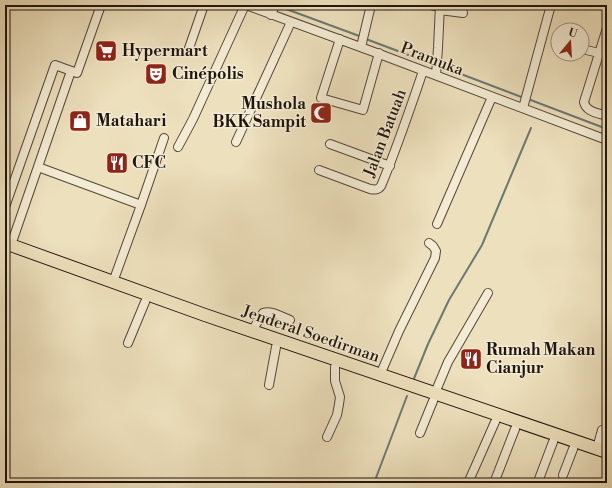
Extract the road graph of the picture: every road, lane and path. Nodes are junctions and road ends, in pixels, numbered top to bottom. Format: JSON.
{"nodes":[{"id":1,"x":101,"y":5,"type":"edge"},
{"id":2,"x":181,"y":5,"type":"edge"},
{"id":3,"x":245,"y":5,"type":"edge"},
{"id":4,"x":275,"y":5,"type":"edge"},
{"id":5,"x":371,"y":5,"type":"edge"},
{"id":6,"x":431,"y":5,"type":"edge"},
{"id":7,"x":551,"y":5,"type":"edge"},
{"id":8,"x":440,"y":7,"type":"edge"},
{"id":9,"x":203,"y":9,"type":"edge"},
{"id":10,"x":463,"y":13,"type":"dead end"},
{"id":11,"x":271,"y":15,"type":"junction"},
{"id":12,"x":291,"y":22,"type":"junction"},
{"id":13,"x":607,"y":28,"type":"edge"},
{"id":14,"x":340,"y":39,"type":"junction"},
{"id":15,"x":362,"y":44,"type":"junction"},
{"id":16,"x":188,"y":51,"type":"dead end"},
{"id":17,"x":590,"y":51,"type":"edge"},
{"id":18,"x":599,"y":53,"type":"junction"},
{"id":19,"x":379,"y":54,"type":"junction"},
{"id":20,"x":436,"y":69,"type":"junction"},
{"id":21,"x":71,"y":71,"type":"junction"},
{"id":22,"x":423,"y":71,"type":"junction"},
{"id":23,"x":492,"y":97,"type":"junction"},
{"id":24,"x":524,"y":105,"type":"junction"},
{"id":25,"x":607,"y":116,"type":"edge"},
{"id":26,"x":164,"y":138,"type":"dead end"},
{"id":27,"x":607,"y":140,"type":"edge"},
{"id":28,"x":236,"y":142,"type":"dead end"},
{"id":29,"x":330,"y":144,"type":"dead end"},
{"id":30,"x":178,"y":147,"type":"dead end"},
{"id":31,"x":390,"y":166,"type":"junction"},
{"id":32,"x":38,"y":167,"type":"junction"},
{"id":33,"x":318,"y":170,"type":"dead end"},
{"id":34,"x":141,"y":205,"type":"junction"},
{"id":35,"x":5,"y":207,"type":"edge"},
{"id":36,"x":437,"y":224,"type":"dead end"},
{"id":37,"x":429,"y":243,"type":"dead end"},
{"id":38,"x":7,"y":247,"type":"edge"},
{"id":39,"x":113,"y":282,"type":"junction"},
{"id":40,"x":488,"y":293,"type":"dead end"},
{"id":41,"x":145,"y":302,"type":"junction"},
{"id":42,"x":290,"y":320,"type":"dead end"},
{"id":43,"x":252,"y":331,"type":"junction"},
{"id":44,"x":128,"y":343,"type":"dead end"},
{"id":45,"x":276,"y":347,"type":"junction"},
{"id":46,"x":310,"y":355,"type":"junction"},
{"id":47,"x":335,"y":367,"type":"junction"},
{"id":48,"x":380,"y":375,"type":"junction"},
{"id":49,"x":269,"y":385,"type":"dead end"},
{"id":50,"x":434,"y":397,"type":"junction"},
{"id":51,"x":495,"y":422,"type":"junction"},
{"id":52,"x":515,"y":429,"type":"junction"},
{"id":53,"x":602,"y":430,"type":"dead end"},
{"id":54,"x":420,"y":433,"type":"dead end"},
{"id":55,"x":327,"y":437,"type":"dead end"},
{"id":56,"x":553,"y":442,"type":"junction"},
{"id":57,"x":573,"y":449,"type":"junction"},
{"id":58,"x":602,"y":450,"type":"edge"},
{"id":59,"x":607,"y":460,"type":"edge"},
{"id":60,"x":563,"y":475,"type":"dead end"},
{"id":61,"x":539,"y":479,"type":"dead end"},
{"id":62,"x":468,"y":483,"type":"edge"},
{"id":63,"x":494,"y":483,"type":"edge"}],
"edges":[{"from":1,"to":21,"type":"street"},
{"from":2,"to":9,"type":"path"},
{"from":3,"to":11,"type":"street","name":"Pramuka"},
{"from":3,"to":30,"type":"street"},
{"from":4,"to":11,"type":"street"},
{"from":5,"to":15,"type":"street"},
{"from":6,"to":8,"type":"street"},
{"from":7,"to":24,"type":"street"},
{"from":8,"to":10,"type":"street"},
{"from":8,"to":20,"type":"street"},
{"from":9,"to":16,"type":"street"},
{"from":11,"to":12,"type":"street","name":"Pramuka"},
{"from":12,"to":14,"type":"street","name":"Pramuka"},
{"from":12,"to":28,"type":"street"},
{"from":13,"to":18,"type":"street"},
{"from":14,"to":15,"type":"street","name":"Pramuka"},
{"from":14,"to":19,"type":"street"},
{"from":15,"to":19,"type":"street","name":"Pramuka"},
{"from":17,"to":18,"type":"street"},
{"from":18,"to":25,"type":"street"},
{"from":19,"to":22,"type":"street","name":"Pramuka"},
{"from":20,"to":22,"type":"street","name":"Pramuka"},
{"from":20,"to":23,"type":"street","name":"Pramuka"},
{"from":21,"to":32,"type":"street"},
{"from":21,"to":35,"type":"street"},
{"from":22,"to":31,"type":"street","name":"Jalan Batuah"},
{"from":23,"to":24,"type":"street","name":"Pramuka"},
{"from":23,"to":36,"type":"street"},
{"from":24,"to":27,"type":"street","name":"Pramuka"},
{"from":26,"to":34,"type":"street"},
{"from":29,"to":31,"type":"street"},
{"from":31,"to":33,"type":"street","name":"Jalan Batuah"},
{"from":32,"to":34,"type":"street"},
{"from":32,"to":38,"type":"street"},
{"from":34,"to":39,"type":"street"},
{"from":37,"to":48,"type":"street"},
{"from":38,"to":39,"type":"highway","name":"Jenderal Soedirman"},
{"from":38,"to":41,"type":"highway","name":"Jenderal Soedirman"},
{"from":39,"to":43,"type":"highway","name":"Jenderal Soedirman"},
{"from":40,"to":50,"type":"street"},
{"from":41,"to":44,"type":"street"},
{"from":41,"to":45,"type":"highway","name":"Jenderal Soedirman"},
{"from":42,"to":43,"type":"street"},
{"from":43,"to":46,"type":"highway","name":"Jenderal Soedirman"},
{"from":45,"to":46,"type":"highway","name":"Jenderal Soedirman"},
{"from":45,"to":49,"type":"street"},
{"from":46,"to":47,"type":"highway","name":"Jenderal Soedirman"},
{"from":46,"to":48,"type":"highway","name":"Jenderal Soedirman"},
{"from":47,"to":50,"type":"highway","name":"Jenderal Soedirman"},
{"from":47,"to":55,"type":"street"},
{"from":48,"to":50,"type":"highway","name":"Jenderal Soedirman"},
{"from":50,"to":51,"type":"highway","name":"Jenderal Soedirman"},
{"from":50,"to":54,"type":"street"},
{"from":50,"to":58,"type":"highway","name":"Jenderal Soedirman"},
{"from":51,"to":52,"type":"highway","name":"Jenderal Soedirman"},
{"from":51,"to":62,"type":"street"},
{"from":52,"to":56,"type":"highway","name":"Jenderal Soedirman"},
{"from":52,"to":63,"type":"street"},
{"from":53,"to":58,"type":"street"},
{"from":56,"to":57,"type":"highway","name":"Jenderal Soedirman"},
{"from":56,"to":61,"type":"street"},
{"from":57,"to":59,"type":"highway","name":"Jenderal Soedirman"},
{"from":57,"to":60,"type":"street"}]}
